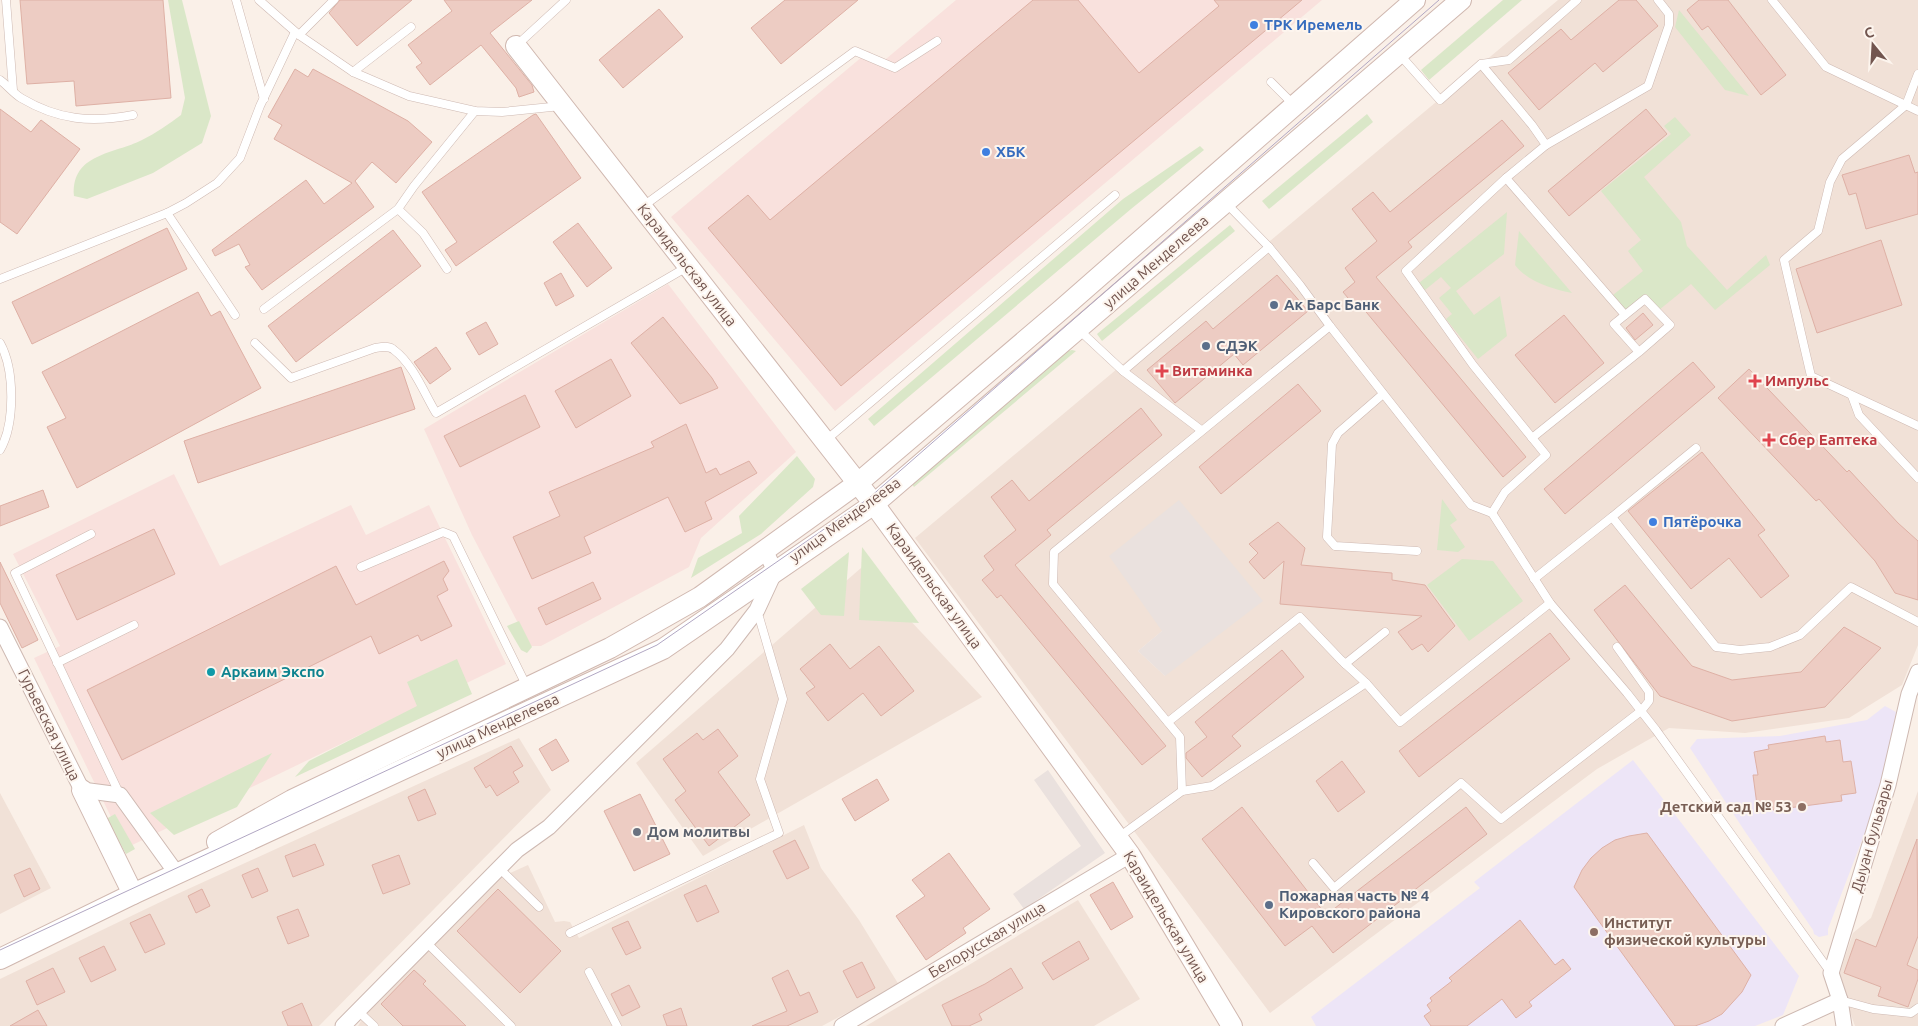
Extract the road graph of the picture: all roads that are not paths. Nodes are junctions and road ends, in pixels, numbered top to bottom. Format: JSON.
{"nodes":[{"id":1,"x":6,"y":0,"type":"edge"},
{"id":2,"x":236,"y":0,"type":"edge"},
{"id":3,"x":260,"y":0,"type":"edge"},
{"id":4,"x":334,"y":0,"type":"edge"},
{"id":5,"x":566,"y":0,"type":"edge"},
{"id":6,"x":1415,"y":0,"type":"edge"},
{"id":7,"x":1461,"y":0,"type":"edge"},
{"id":8,"x":1577,"y":0,"type":"edge"},
{"id":9,"x":1658,"y":0,"type":"edge"},
{"id":10,"x":1772,"y":0,"type":"edge"},
{"id":11,"x":4,"y":21,"type":"edge"},
{"id":12,"x":411,"y":27,"type":"dead end"},
{"id":13,"x":297,"y":33,"type":"junction"},
{"id":14,"x":937,"y":41,"type":"dead end"},
{"id":15,"x":516,"y":46,"type":"joint"},
{"id":16,"x":1398,"y":54,"type":"junction"},
{"id":17,"x":1481,"y":64,"type":"junction"},
{"id":18,"x":353,"y":72,"type":"junction"},
{"id":19,"x":1918,"y":74,"type":"edge"},
{"id":20,"x":0,"y":80,"type":"edge"},
{"id":21,"x":1271,"y":82,"type":"dead end"},
{"id":22,"x":13,"y":90,"type":"junction"},
{"id":23,"x":264,"y":99,"type":"junction"},
{"id":24,"x":1906,"y":105,"type":"junction"},
{"id":25,"x":563,"y":106,"type":"junction"},
{"id":26,"x":1294,"y":106,"type":"junction"},
{"id":27,"x":475,"y":111,"type":"junction"},
{"id":28,"x":1918,"y":111,"type":"edge"},
{"id":29,"x":133,"y":115,"type":"dead end"},
{"id":30,"x":1546,"y":145,"type":"junction"},
{"id":31,"x":1506,"y":178,"type":"junction"},
{"id":32,"x":1115,"y":195,"type":"dead end"},
{"id":33,"x":1225,"y":202,"type":"junction"},
{"id":34,"x":642,"y":207,"type":"junction"},
{"id":35,"x":398,"y":209,"type":"junction"},
{"id":36,"x":167,"y":213,"type":"junction"},
{"id":37,"x":1269,"y":247,"type":"junction"},
{"id":38,"x":688,"y":266,"type":"junction"},
{"id":39,"x":447,"y":269,"type":"dead end"},
{"id":40,"x":0,"y":278,"type":"edge"},
{"id":41,"x":264,"y":308,"type":"dead end"},
{"id":42,"x":236,"y":314,"type":"dead end"},
{"id":43,"x":1625,"y":315,"type":"junction"},
{"id":44,"x":1330,"y":326,"type":"junction"},
{"id":45,"x":1078,"y":329,"type":"junction"},
{"id":46,"x":0,"y":343,"type":"edge"},
{"id":47,"x":255,"y":343,"type":"dead end"},
{"id":48,"x":1639,"y":352,"type":"junction"},
{"id":49,"x":1123,"y":371,"type":"junction"},
{"id":50,"x":1383,"y":394,"type":"junction"},
{"id":51,"x":1852,"y":396,"type":"junction"},
{"id":52,"x":1918,"y":426,"type":"edge"},
{"id":53,"x":1201,"y":430,"type":"junction"},
{"id":54,"x":1532,"y":438,"type":"junction"},
{"id":55,"x":825,"y":441,"type":"junction"},
{"id":56,"x":1,"y":444,"type":"edge"},
{"id":57,"x":1696,"y":448,"type":"dead end"},
{"id":58,"x":1918,"y":478,"type":"edge"},
{"id":59,"x":858,"y":483,"type":"junction"},
{"id":60,"x":874,"y":504,"type":"junction"},
{"id":61,"x":1492,"y":513,"type":"junction"},
{"id":62,"x":1612,"y":517,"type":"junction"},
{"id":63,"x":91,"y":534,"type":"dead end"},
{"id":64,"x":765,"y":550,"type":"junction"},
{"id":65,"x":1417,"y":551,"type":"dead end"},
{"id":66,"x":361,"y":567,"type":"dead end"},
{"id":67,"x":775,"y":571,"type":"junction"},
{"id":68,"x":1534,"y":579,"type":"junction"},
{"id":69,"x":1550,"y":604,"type":"junction"},
{"id":70,"x":756,"y":610,"type":"junction"},
{"id":71,"x":1918,"y":622,"type":"edge"},
{"id":72,"x":134,"y":625,"type":"dead end"},
{"id":73,"x":0,"y":626,"type":"edge"},
{"id":74,"x":1385,"y":632,"type":"dead end"},
{"id":75,"x":1616,"y":647,"type":"dead end"},
{"id":76,"x":57,"y":663,"type":"junction"},
{"id":77,"x":1345,"y":664,"type":"junction"},
{"id":78,"x":1918,"y":672,"type":"edge"},
{"id":79,"x":1366,"y":683,"type":"junction"},
{"id":80,"x":528,"y":688,"type":"junction"},
{"id":81,"x":1641,"y":711,"type":"junction"},
{"id":82,"x":1168,"y":722,"type":"junction"},
{"id":83,"x":82,"y":790,"type":"junction"},
{"id":84,"x":1182,"y":791,"type":"junction"},
{"id":85,"x":120,"y":795,"type":"junction"},
{"id":86,"x":1117,"y":838,"type":"junction"},
{"id":87,"x":1130,"y":854,"type":"junction"},
{"id":88,"x":1313,"y":863,"type":"dead end"},
{"id":89,"x":172,"y":867,"type":"junction"},
{"id":90,"x":499,"y":868,"type":"junction"},
{"id":91,"x":132,"y":894,"type":"junction"},
{"id":92,"x":539,"y":907,"type":"dead end"},
{"id":93,"x":570,"y":933,"type":"dead end"},
{"id":94,"x":426,"y":942,"type":"junction"},
{"id":95,"x":0,"y":959,"type":"edge"},
{"id":96,"x":589,"y":972,"type":"dead end"},
{"id":97,"x":1831,"y":973,"type":"junction"},
{"id":98,"x":1840,"y":1000,"type":"junction"},
{"id":99,"x":1918,"y":1008,"type":"edge"},
{"id":100,"x":358,"y":1010,"type":"junction"},
{"id":101,"x":343,"y":1026,"type":"edge"},
{"id":102,"x":374,"y":1026,"type":"edge"},
{"id":103,"x":511,"y":1026,"type":"edge"},
{"id":104,"x":617,"y":1026,"type":"edge"},
{"id":105,"x":842,"y":1026,"type":"edge"},
{"id":106,"x":1232,"y":1026,"type":"edge"},
{"id":107,"x":1783,"y":1026,"type":"edge"},
{"id":108,"x":1844,"y":1026,"type":"edge"}],
"edges":[{"from":1,"to":11,"type":"lane"},
{"from":2,"to":23,"type":"lane"},
{"from":3,"to":13,"type":"lane"},
{"from":4,"to":13,"type":"lane"},
{"from":5,"to":15,"type":"lane"},
{"from":6,"to":26,"type":"main road","name":"улица Менделеева"},
{"from":7,"to":16,"type":"main road","name":"улица Менделеева"},
{"from":8,"to":17,"type":"lane"},
{"from":9,"to":30,"type":"lane"},
{"from":10,"to":24,"type":"lane"},
{"from":11,"to":22,"type":"lane"},
{"from":12,"to":18,"type":"lane"},
{"from":13,"to":18,"type":"lane"},
{"from":13,"to":23,"type":"lane"},
{"from":14,"to":34,"type":"lane"},
{"from":15,"to":25,"type":"main road","name":"Караидельская улица"},
{"from":16,"to":17,"type":"lane"},
{"from":16,"to":33,"type":"main road","name":"улица Менделеева"},
{"from":17,"to":30,"type":"lane"},
{"from":18,"to":27,"type":"lane"},
{"from":19,"to":24,"type":"lane"},
{"from":20,"to":22,"type":"lane"},
{"from":21,"to":26,"type":"lane"},
{"from":22,"to":29,"type":"lane"},
{"from":23,"to":36,"type":"lane"},
{"from":24,"to":28,"type":"lane"},
{"from":24,"to":51,"type":"lane"},
{"from":25,"to":27,"type":"lane"},
{"from":25,"to":34,"type":"main road","name":"Караидельская улица"},
{"from":26,"to":59,"type":"main road","name":"улица Менделеева"},
{"from":27,"to":35,"type":"lane"},
{"from":30,"to":31,"type":"lane"},
{"from":31,"to":43,"type":"lane"},
{"from":31,"to":54,"type":"lane"},
{"from":32,"to":55,"type":"lane"},
{"from":33,"to":37,"type":"lane"},
{"from":33,"to":45,"type":"main road","name":"улица Менделеева"},
{"from":34,"to":38,"type":"main road","name":"Караидельская улица"},
{"from":35,"to":39,"type":"lane"},
{"from":35,"to":41,"type":"lane"},
{"from":36,"to":40,"type":"lane"},
{"from":36,"to":42,"type":"lane"},
{"from":37,"to":44,"type":"lane"},
{"from":37,"to":49,"type":"lane"},
{"from":38,"to":47,"type":"lane"},
{"from":38,"to":55,"type":"main road","name":"Караидельская улица"},
{"from":43,"to":48,"type":"lane"},
{"from":43,"to":48,"type":"lane"},
{"from":44,"to":50,"type":"lane"},
{"from":44,"to":53,"type":"lane"},
{"from":45,"to":49,"type":"lane"},
{"from":45,"to":60,"type":"main road","name":"улица Менделеева"},
{"from":46,"to":56,"type":"lane"},
{"from":48,"to":54,"type":"lane"},
{"from":49,"to":53,"type":"lane"},
{"from":50,"to":61,"type":"lane"},
{"from":50,"to":65,"type":"lane"},
{"from":51,"to":52,"type":"lane"},
{"from":51,"to":58,"type":"lane"},
{"from":53,"to":82,"type":"lane"},
{"from":54,"to":61,"type":"lane"},
{"from":55,"to":59,"type":"main road","name":"Караидельская улица"},
{"from":57,"to":62,"type":"lane"},
{"from":59,"to":60,"type":"main road","name":"Караидельская улица"},
{"from":59,"to":64,"type":"main road","name":"улица Менделеева"},
{"from":60,"to":67,"type":"main road","name":"улица Менделеева"},
{"from":60,"to":86,"type":"main road","name":"Караидельская улица"},
{"from":61,"to":68,"type":"lane"},
{"from":62,"to":68,"type":"lane"},
{"from":62,"to":71,"type":"lane"},
{"from":63,"to":76,"type":"lane"},
{"from":64,"to":67,"type":"street"},
{"from":64,"to":80,"type":"main road","name":"улица Менделеева"},
{"from":66,"to":80,"type":"lane"},
{"from":67,"to":70,"type":"street"},
{"from":67,"to":91,"type":"main road","name":"улица Менделеева"},
{"from":68,"to":69,"type":"lane"},
{"from":69,"to":79,"type":"lane"},
{"from":69,"to":81,"type":"lane"},
{"from":70,"to":90,"type":"street"},
{"from":70,"to":93,"type":"lane"},
{"from":72,"to":76,"type":"lane"},
{"from":73,"to":83,"type":"street","name":"Гурьевская улица"},
{"from":74,"to":77,"type":"lane"},
{"from":75,"to":81,"type":"lane"},
{"from":76,"to":85,"type":"lane"},
{"from":77,"to":79,"type":"lane"},
{"from":77,"to":82,"type":"lane"},
{"from":78,"to":97,"type":"street","name":"Дыуан бульвары"},
{"from":79,"to":84,"type":"lane"},
{"from":80,"to":89,"type":"main road","name":"улица Менделеева"},
{"from":81,"to":88,"type":"lane"},
{"from":81,"to":97,"type":"lane"},
{"from":82,"to":84,"type":"lane"},
{"from":83,"to":85,"type":"street","name":"Гурьевская улица"},
{"from":83,"to":91,"type":"main road"},
{"from":84,"to":86,"type":"lane"},
{"from":85,"to":89,"type":"street"},
{"from":86,"to":87,"type":"main road","name":"Караидельская улица"},
{"from":87,"to":105,"type":"street","name":"Белорусская улица"},
{"from":87,"to":106,"type":"main road","name":"Караидельская улица"},
{"from":89,"to":91,"type":"main road","name":"улица Менделеева"},
{"from":90,"to":92,"type":"lane"},
{"from":90,"to":94,"type":"street"},
{"from":91,"to":95,"type":"main road","name":"улица Менделеева"},
{"from":94,"to":100,"type":"street"},
{"from":94,"to":103,"type":"lane"},
{"from":96,"to":104,"type":"lane"},
{"from":97,"to":98,"type":"street"},
{"from":98,"to":99,"type":"lane"},
{"from":98,"to":107,"type":"street"},
{"from":98,"to":108,"type":"street"},
{"from":100,"to":101,"type":"street"},
{"from":100,"to":102,"type":"lane"}]}
